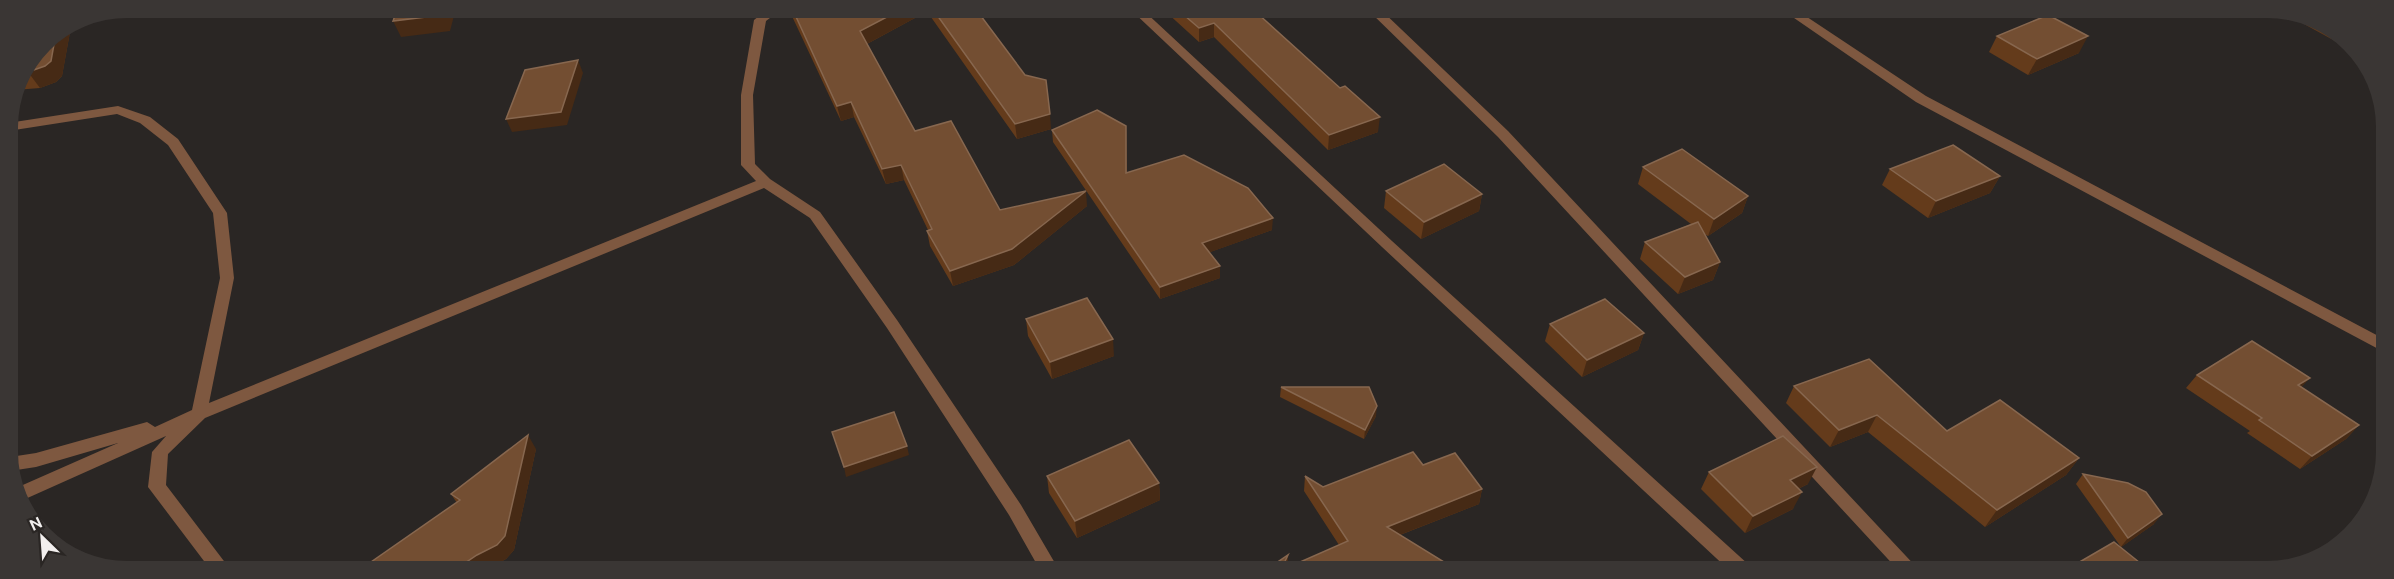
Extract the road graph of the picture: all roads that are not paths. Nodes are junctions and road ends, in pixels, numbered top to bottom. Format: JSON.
{"nodes":[{"id":1,"x":763,"y":18,"type":"edge"},
{"id":2,"x":1146,"y":18,"type":"edge"},
{"id":3,"x":1382,"y":18,"type":"edge"},
{"id":4,"x":1800,"y":18,"type":"edge"},
{"id":5,"x":18,"y":125,"type":"edge"},
{"id":6,"x":765,"y":182,"type":"junction"},
{"id":7,"x":2376,"y":342,"type":"edge"},
{"id":8,"x":199,"y":414,"type":"junction"},
{"id":9,"x":19,"y":463,"type":"edge"},
{"id":10,"x":25,"y":492,"type":"edge"},
{"id":11,"x":216,"y":561,"type":"edge"},
{"id":12,"x":1045,"y":561,"type":"edge"},
{"id":13,"x":1732,"y":561,"type":"edge"},
{"id":14,"x":1902,"y":561,"type":"edge"}],
"edges":[{"from":1,"to":6,"type":"street"},
{"from":2,"to":13,"type":"street"},
{"from":3,"to":14,"type":"street"},
{"from":4,"to":7,"type":"street"},
{"from":5,"to":8,"type":"street"},
{"from":6,"to":8,"type":"street"},
{"from":6,"to":12,"type":"street"},
{"from":8,"to":9,"type":"street"},
{"from":8,"to":10,"type":"street"},
{"from":8,"to":11,"type":"street"}]}
